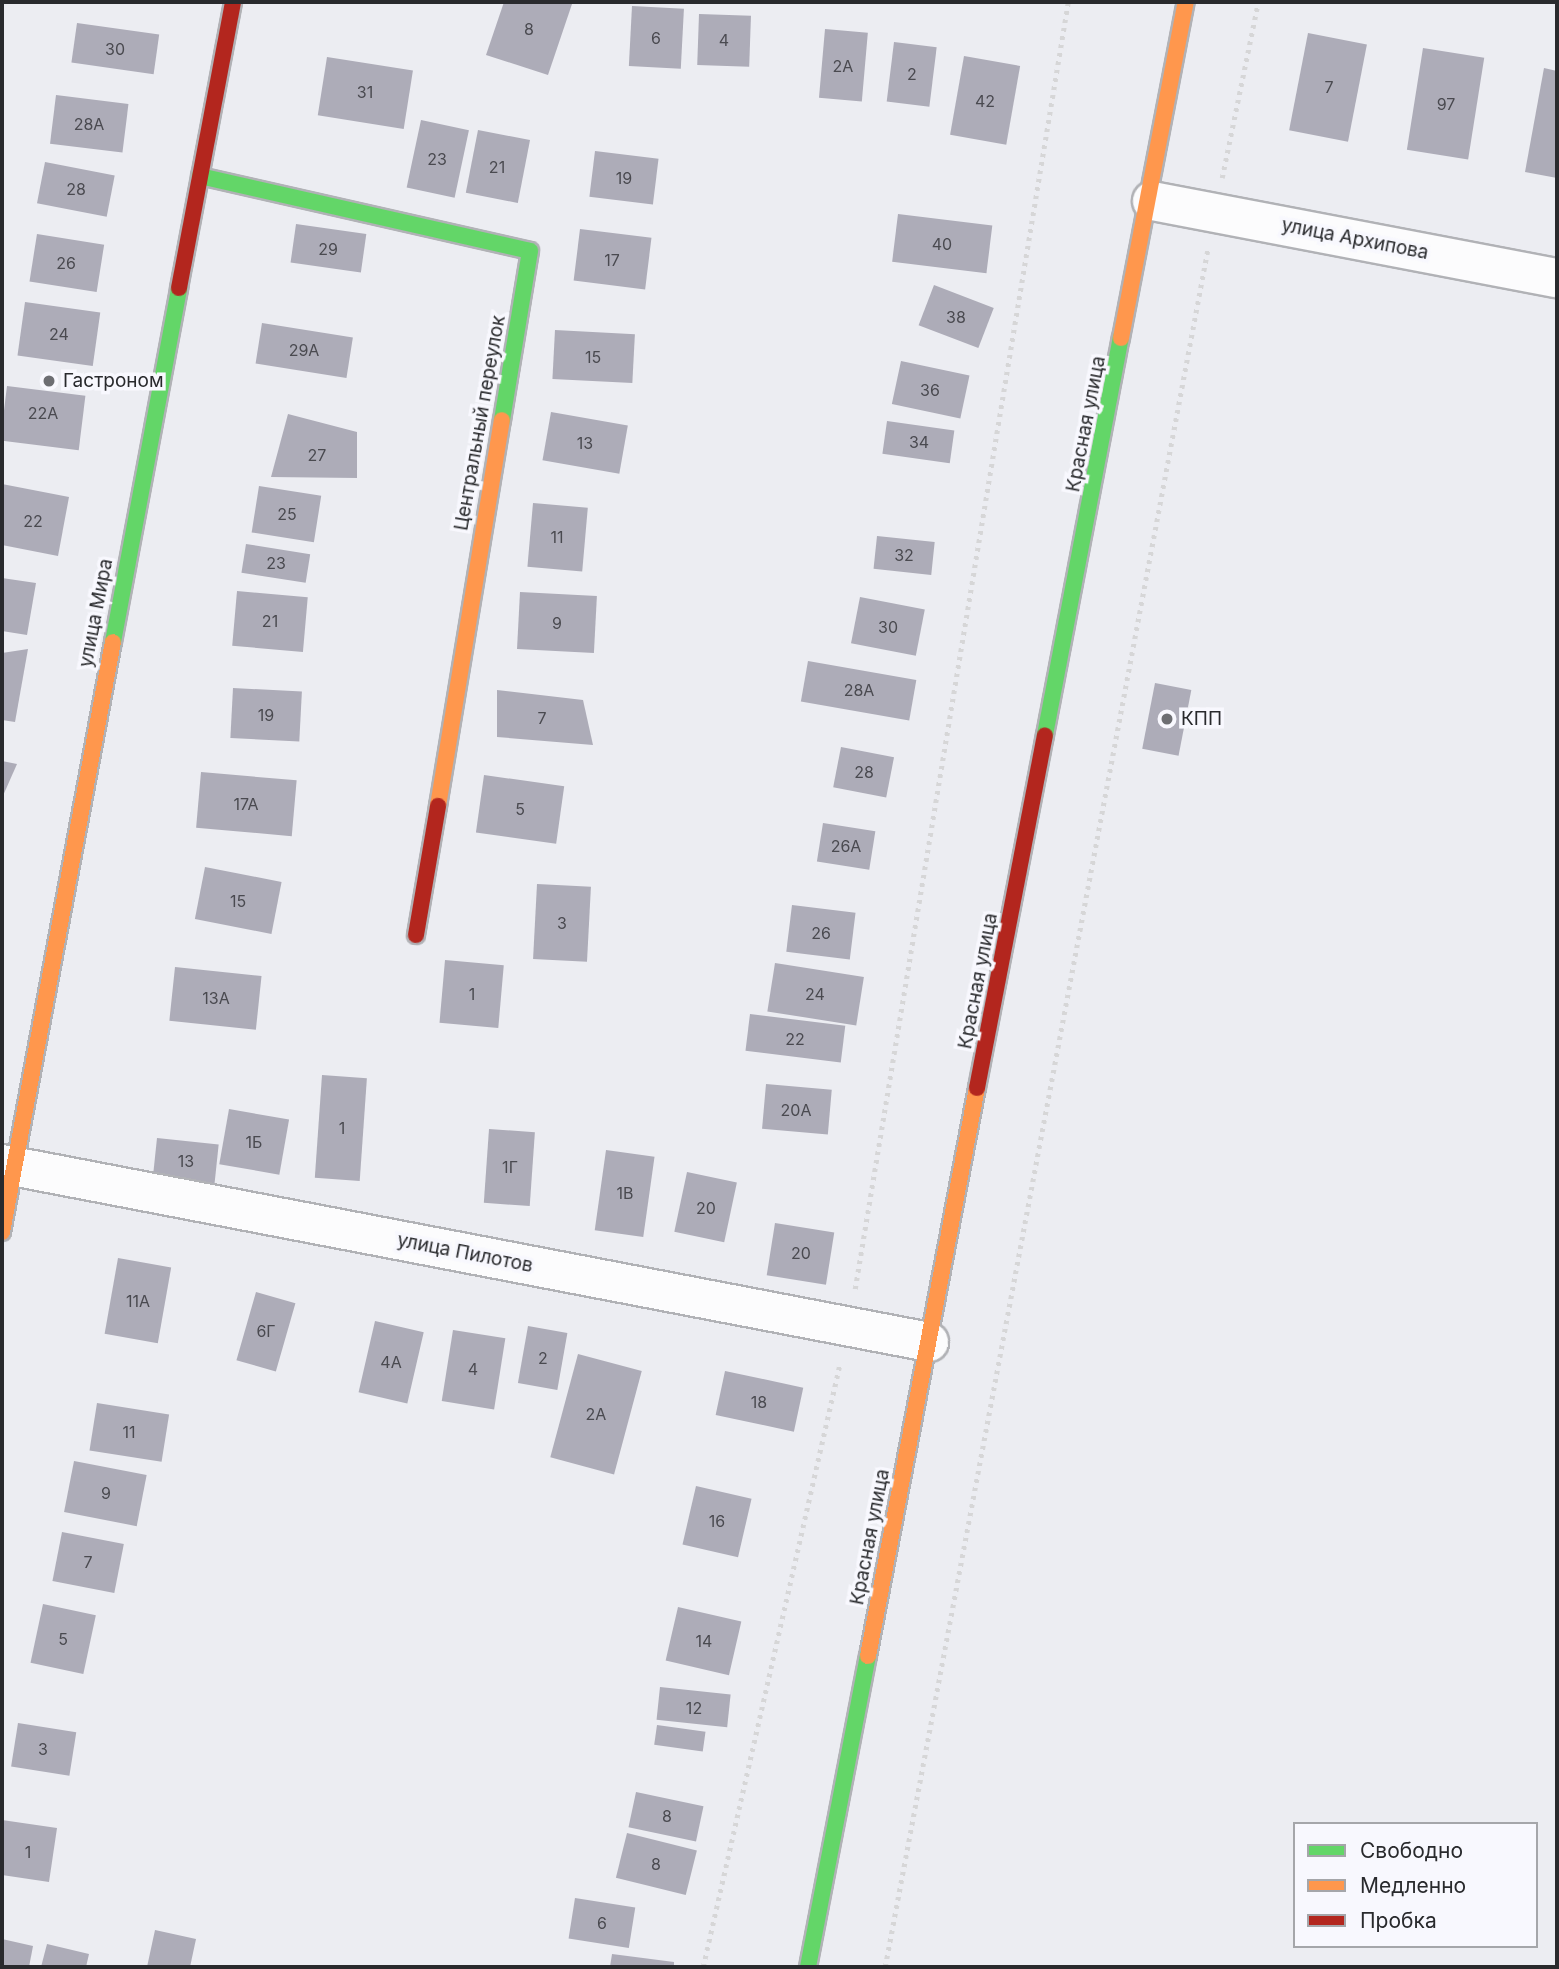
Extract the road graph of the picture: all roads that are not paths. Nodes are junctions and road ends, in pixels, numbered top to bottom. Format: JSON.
{"nodes":[{"id":1,"x":233,"y":2,"type":"edge"},
{"id":2,"x":1186,"y":2,"type":"edge"},
{"id":3,"x":200,"y":176,"type":"junction"},
{"id":4,"x":1152,"y":201,"type":"junction"},
{"id":5,"x":1557,"y":278,"type":"edge"},
{"id":6,"x":416,"y":935,"type":"dead end"},
{"id":7,"x":7,"y":1165,"type":"edge"},
{"id":8,"x":2,"y":1232,"type":"edge"},
{"id":9,"x":929,"y":1342,"type":"junction"},
{"id":10,"x":808,"y":1967,"type":"edge"}],
"edges":[{"from":1,"to":3,"type":"street","name":"улица Мира"},
{"from":2,"to":4,"type":"street","name":"Красная улица"},
{"from":3,"to":6,"type":"street","name":"Центральный переулок"},
{"from":3,"to":7,"type":"street","name":"улица Мира"},
{"from":4,"to":5,"type":"street","name":"улица Архипова"},
{"from":4,"to":9,"type":"street","name":"Красная улица"},
{"from":7,"to":8,"type":"street","name":"улица Мира"},
{"from":7,"to":9,"type":"street","name":"улица Пилотов"},
{"from":9,"to":10,"type":"street","name":"Красная улица"}]}
